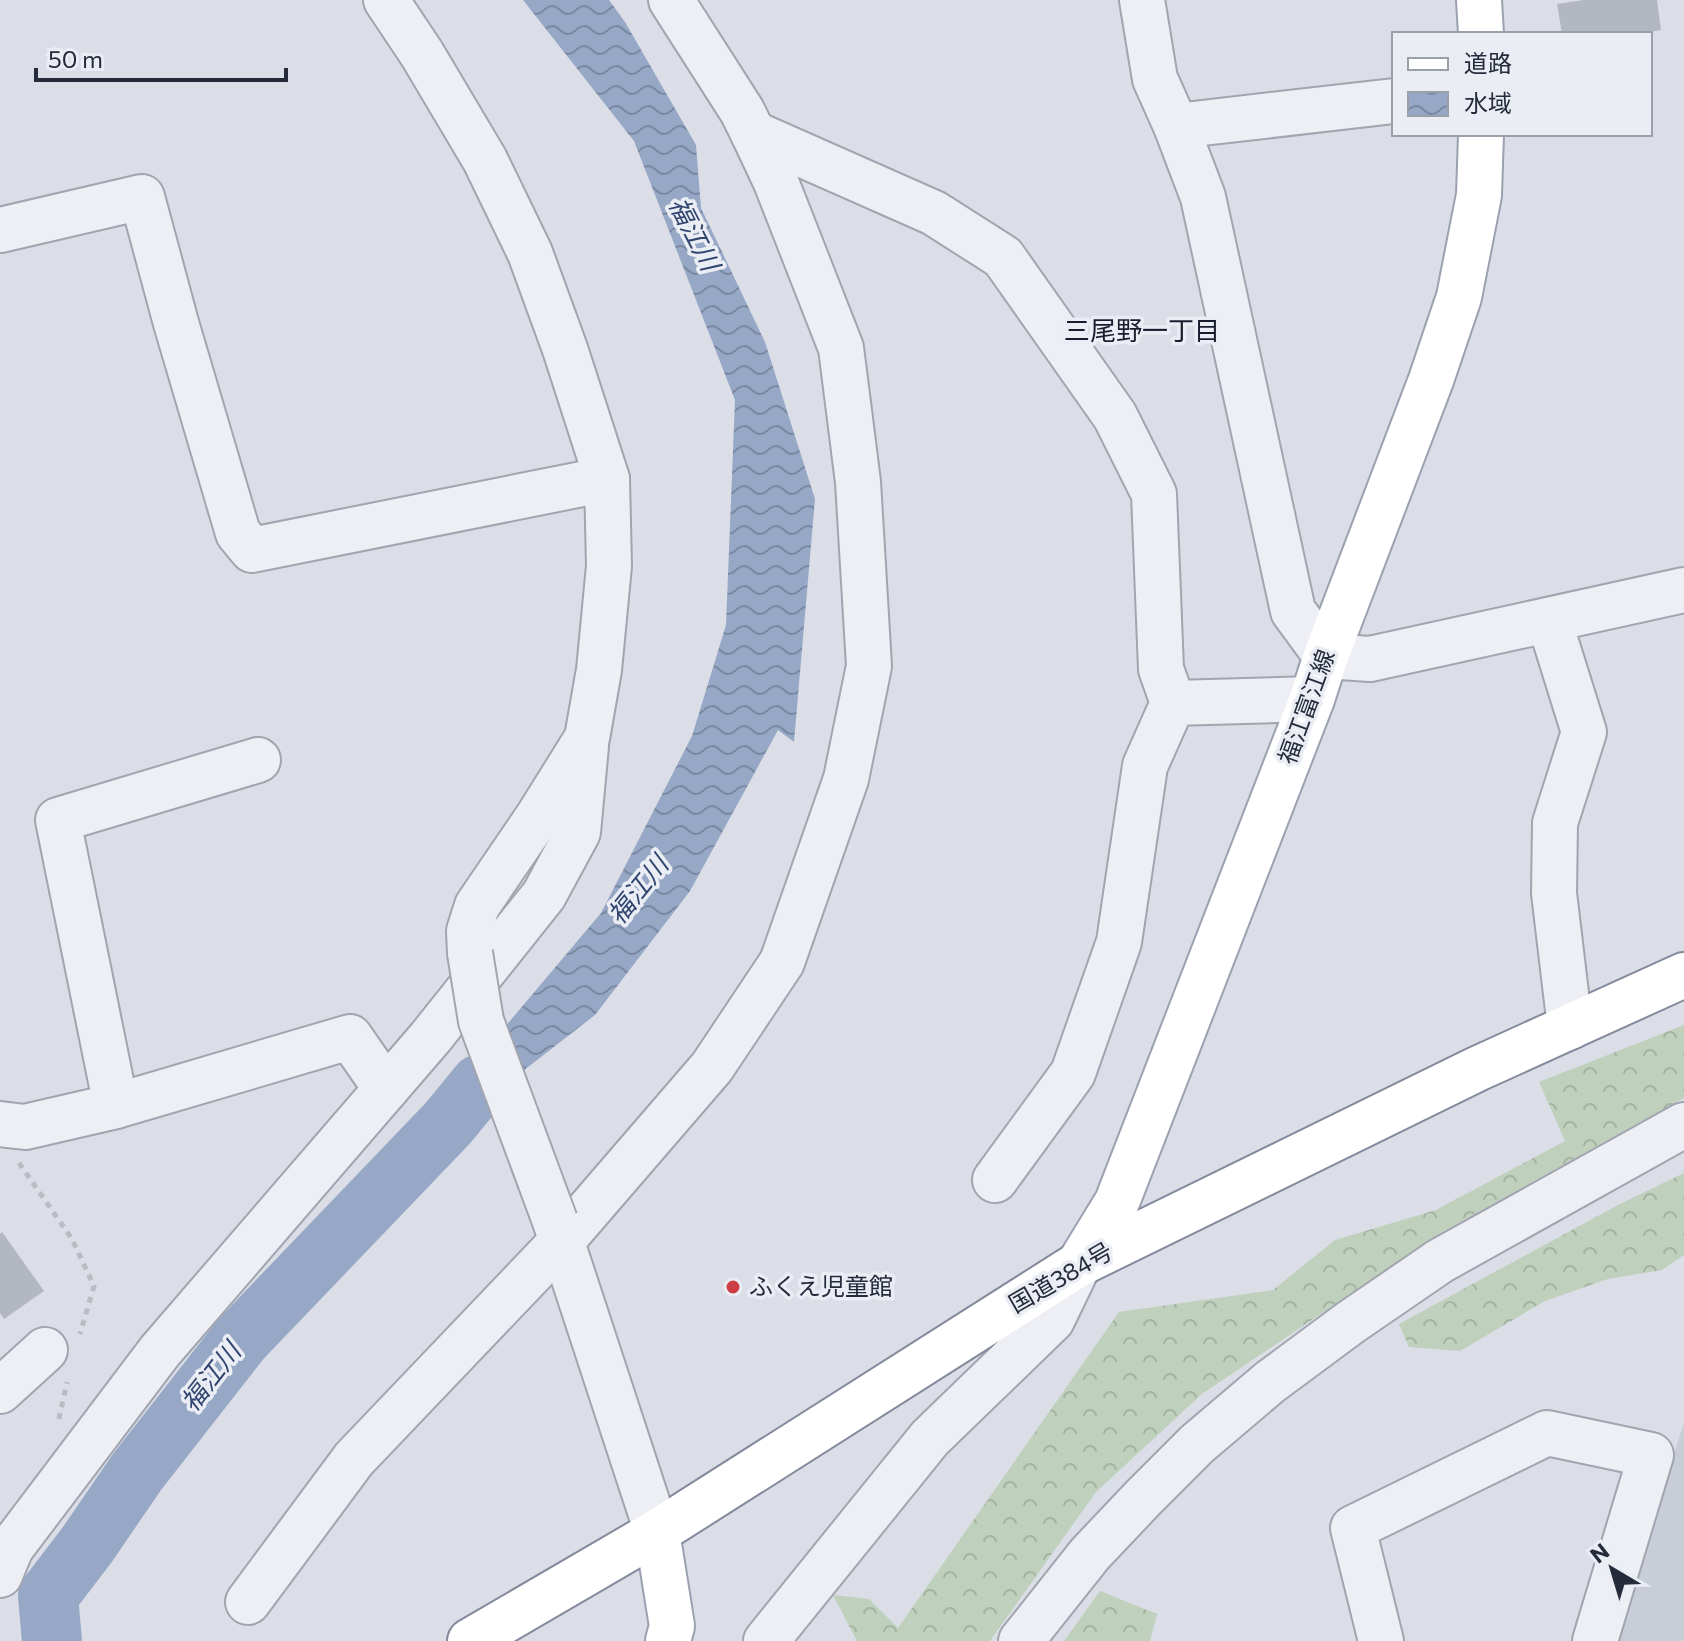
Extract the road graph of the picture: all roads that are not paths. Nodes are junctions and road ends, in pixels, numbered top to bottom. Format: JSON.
{"nodes":[{"id":1,"x":386,"y":0,"type":"edge"},
{"id":2,"x":671,"y":0,"type":"edge"},
{"id":3,"x":1142,"y":0,"type":"edge"},
{"id":4,"x":1479,"y":0,"type":"edge"},
{"id":5,"x":1481,"y":32,"type":"edge"},
{"id":6,"x":1392,"y":101,"type":"edge"},
{"id":7,"x":1176,"y":126,"type":"junction"},
{"id":8,"x":753,"y":133,"type":"junction"},
{"id":9,"x":1481,"y":136,"type":"edge"},
{"id":10,"x":0,"y":230,"type":"edge"},
{"id":11,"x":607,"y":479,"type":"junction"},
{"id":12,"x":1684,"y":590,"type":"edge"},
{"id":13,"x":1549,"y":620,"type":"junction"},
{"id":14,"x":1326,"y":656,"type":"junction"},
{"id":15,"x":1312,"y":699,"type":"junction"},
{"id":16,"x":1173,"y":703,"type":"junction"},
{"id":17,"x":587,"y":738,"type":"junction"},
{"id":18,"x":258,"y":760,"type":"dead end"},
{"id":19,"x":1684,"y":975,"type":"edge"},
{"id":20,"x":1570,"y":1027,"type":"junction"},
{"id":21,"x":386,"y":1089,"type":"junction"},
{"id":22,"x":116,"y":1106,"type":"junction"},
{"id":23,"x":0,"y":1124,"type":"edge"},
{"id":24,"x":1684,"y":1125,"type":"edge"},
{"id":25,"x":995,"y":1180,"type":"dead end"},
{"id":26,"x":558,"y":1231,"type":"junction"},
{"id":27,"x":1079,"y":1264,"type":"junction"},
{"id":28,"x":45,"y":1350,"type":"dead end"},
{"id":29,"x":0,"y":1391,"type":"edge"},
{"id":30,"x":657,"y":1532,"type":"junction"},
{"id":31,"x":0,"y":1575,"type":"edge"},
{"id":32,"x":248,"y":1602,"type":"dead end"},
{"id":33,"x":470,"y":1641,"type":"edge"},
{"id":34,"x":668,"y":1641,"type":"edge"},
{"id":35,"x":766,"y":1641,"type":"edge"},
{"id":36,"x":1021,"y":1641,"type":"edge"},
{"id":37,"x":1381,"y":1641,"type":"edge"},
{"id":38,"x":1595,"y":1641,"type":"edge"}],
"edges":[{"from":1,"to":11,"type":"street"},
{"from":2,"to":8,"type":"street"},
{"from":3,"to":7,"type":"street"},
{"from":4,"to":5,"type":"main road"},
{"from":6,"to":7,"type":"street"},
{"from":7,"to":14,"type":"street"},
{"from":8,"to":16,"type":"street"},
{"from":8,"to":26,"type":"street"},
{"from":9,"to":14,"type":"main road","name":"福江富江線"},
{"from":10,"to":11,"type":"street"},
{"from":11,"to":17,"type":"street"},
{"from":12,"to":13,"type":"street"},
{"from":13,"to":14,"type":"street"},
{"from":13,"to":20,"type":"street"},
{"from":14,"to":15,"type":"main road","name":"福江富江線"},
{"from":15,"to":16,"type":"street"},
{"from":15,"to":27,"type":"main road","name":"福江富江線"},
{"from":16,"to":25,"type":"street"},
{"from":17,"to":21,"type":"street"},
{"from":17,"to":26,"type":"street","bridge":true},
{"from":18,"to":22,"type":"street"},
{"from":19,"to":20,"type":"main road","name":"国道384号"},
{"from":20,"to":27,"type":"main road","name":"国道384号"},
{"from":21,"to":22,"type":"street"},
{"from":21,"to":31,"type":"street"},
{"from":22,"to":23,"type":"street"},
{"from":24,"to":36,"type":"street"},
{"from":26,"to":30,"type":"street"},
{"from":26,"to":32,"type":"street"},
{"from":27,"to":30,"type":"main road","name":"国道384号"},
{"from":27,"to":35,"type":"street"},
{"from":28,"to":29,"type":"street"},
{"from":30,"to":33,"type":"main road","name":"国道384号"},
{"from":30,"to":34,"type":"main road"},
{"from":37,"to":38,"type":"street"}]}
